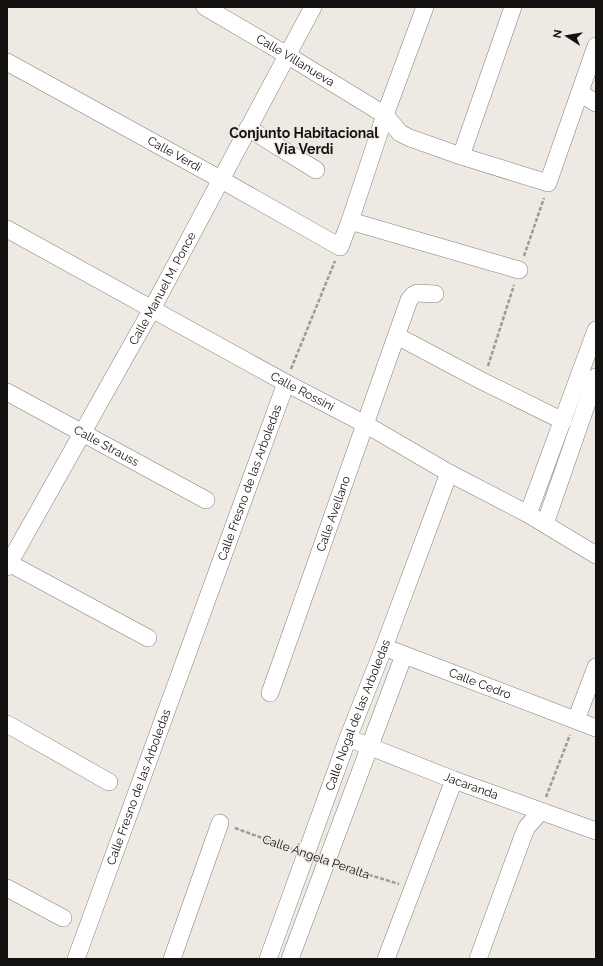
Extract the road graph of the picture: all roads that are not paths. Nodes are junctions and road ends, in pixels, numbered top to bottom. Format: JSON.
{"nodes":[{"id":1,"x":205,"y":7,"type":"edge"},
{"id":2,"x":313,"y":7,"type":"edge"},
{"id":3,"x":425,"y":7,"type":"edge"},
{"id":4,"x":513,"y":7,"type":"edge"},
{"id":5,"x":596,"y":46,"type":"edge"},
{"id":6,"x":287,"y":55,"type":"junction"},
{"id":7,"x":7,"y":62,"type":"edge"},
{"id":8,"x":580,"y":93,"type":"junction"},
{"id":9,"x":596,"y":103,"type":"edge"},
{"id":10,"x":385,"y":115,"type":"junction"},
{"id":11,"x":248,"y":128,"type":"junction"},
{"id":12,"x":461,"y":156,"type":"junction"},
{"id":13,"x":316,"y":170,"type":"dead end"},
{"id":14,"x":220,"y":179,"type":"junction"},
{"id":15,"x":350,"y":221,"type":"junction"},
{"id":16,"x":7,"y":229,"type":"edge"},
{"id":17,"x":519,"y":270,"type":"dead end"},
{"id":18,"x":435,"y":294,"type":"dead end"},
{"id":19,"x":152,"y":308,"type":"junction"},
{"id":20,"x":596,"y":330,"type":"edge"},
{"id":21,"x":397,"y":336,"type":"junction"},
{"id":22,"x":286,"y":383,"type":"junction"},
{"id":23,"x":594,"y":386,"type":"edge"},
{"id":24,"x":7,"y":392,"type":"edge"},
{"id":25,"x":563,"y":421,"type":"junction"},
{"id":26,"x":365,"y":424,"type":"junction"},
{"id":27,"x":83,"y":434,"type":"junction"},
{"id":28,"x":450,"y":473,"type":"junction"},
{"id":29,"x":206,"y":500,"type":"dead end"},
{"id":30,"x":528,"y":514,"type":"junction"},
{"id":31,"x":545,"y":524,"type":"junction"},
{"id":32,"x":596,"y":555,"type":"edge"},
{"id":33,"x":8,"y":564,"type":"edge"},
{"id":34,"x":148,"y":638,"type":"dead end"},
{"id":35,"x":384,"y":647,"type":"junction"},
{"id":36,"x":404,"y":655,"type":"junction"},
{"id":37,"x":596,"y":667,"type":"edge"},
{"id":38,"x":270,"y":693,"type":"dead end"},
{"id":39,"x":590,"y":702,"type":"edge"},
{"id":40,"x":576,"y":720,"type":"junction"},
{"id":41,"x":7,"y":724,"type":"edge"},
{"id":42,"x":596,"y":728,"type":"edge"},
{"id":43,"x":348,"y":738,"type":"junction"},
{"id":44,"x":371,"y":747,"type":"junction"},
{"id":45,"x":454,"y":780,"type":"junction"},
{"id":46,"x":109,"y":782,"type":"dead end"},
{"id":47,"x":540,"y":811,"type":"junction"},
{"id":48,"x":220,"y":823,"type":"road end"},
{"id":49,"x":596,"y":831,"type":"edge"},
{"id":50,"x":7,"y":888,"type":"edge"},
{"id":51,"x":63,"y":918,"type":"dead end"},
{"id":52,"x":76,"y":959,"type":"edge"},
{"id":53,"x":172,"y":959,"type":"edge"},
{"id":54,"x":268,"y":959,"type":"edge"},
{"id":55,"x":290,"y":959,"type":"edge"},
{"id":56,"x":386,"y":959,"type":"edge"},
{"id":57,"x":478,"y":959,"type":"edge"}],
"edges":[{"from":1,"to":6,"type":"street","name":"Calle Villanueva"},
{"from":2,"to":6,"type":"street","name":"Calle Manuel M. Ponce"},
{"from":3,"to":10,"type":"street"},
{"from":4,"to":12,"type":"street"},
{"from":5,"to":8,"type":"street"},
{"from":6,"to":10,"type":"street","name":"Calle Villanueva"},
{"from":6,"to":11,"type":"street","name":"Calle Manuel M. Ponce"},
{"from":7,"to":14,"type":"street","name":"Calle Verdi"},
{"from":8,"to":9,"type":"street"},
{"from":8,"to":12,"type":"street","name":"Calle Villanueva"},
{"from":10,"to":12,"type":"street","name":"Calle Villanueva"},
{"from":10,"to":15,"type":"street"},
{"from":11,"to":13,"type":"street"},
{"from":11,"to":14,"type":"street","name":"Calle Manuel M. Ponce"},
{"from":14,"to":15,"type":"street","name":"Calle Verdi"},
{"from":14,"to":19,"type":"street","name":"Calle Manuel M. Ponce"},
{"from":15,"to":17,"type":"street"},
{"from":16,"to":19,"type":"street","name":"Calle Rossini"},
{"from":18,"to":21,"type":"street","name":"Calle Avellano"},
{"from":19,"to":22,"type":"street","name":"Calle Rossini"},
{"from":19,"to":27,"type":"street","name":"Calle Manuel M. Ponce"},
{"from":20,"to":25,"type":"street"},
{"from":21,"to":25,"type":"street"},
{"from":21,"to":26,"type":"street","name":"Calle Avellano"},
{"from":22,"to":26,"type":"street","name":"Calle Rossini"},
{"from":22,"to":52,"type":"street","name":"Calle Fresno de las Arboledas"},
{"from":23,"to":31,"type":"street"},
{"from":24,"to":27,"type":"street","name":"Calle Strauss"},
{"from":25,"to":30,"type":"street"},
{"from":26,"to":28,"type":"street","name":"Calle Rossini"},
{"from":26,"to":38,"type":"street","name":"Calle Avellano"},
{"from":27,"to":29,"type":"street","name":"Calle Strauss"},
{"from":27,"to":33,"type":"street","name":"Calle Manuel M. Ponce"},
{"from":28,"to":30,"type":"street","name":"Calle Rossini"},
{"from":28,"to":35,"type":"street","name":"Calle Nogal de las Arboledas"},
{"from":30,"to":31,"type":"street","name":"Calle Rossini"},
{"from":31,"to":32,"type":"street","name":"Calle Rossini"},
{"from":33,"to":34,"type":"street"},
{"from":35,"to":36,"type":"street","name":"Calle Cedro"},
{"from":35,"to":43,"type":"street","name":"Calle Nogal de las Arboledas"},
{"from":36,"to":40,"type":"street","name":"Calle Cedro"},
{"from":36,"to":44,"type":"street","name":"Calle Nogal de las Arboledas"},
{"from":37,"to":39,"type":"street"},
{"from":39,"to":40,"type":"street"},
{"from":40,"to":42,"type":"street","name":"Calle Cedro"},
{"from":41,"to":46,"type":"street"},
{"from":43,"to":44,"type":"street","name":"Jacaranda"},
{"from":43,"to":54,"type":"street","name":"Calle Nogal de las Arboledas"},
{"from":44,"to":45,"type":"street","name":"Jacaranda"},
{"from":44,"to":55,"type":"street","name":"Calle Nogal de las Arboledas"},
{"from":45,"to":47,"type":"street","name":"Jacaranda"},
{"from":45,"to":56,"type":"street"},
{"from":47,"to":49,"type":"street","name":"Jacaranda"},
{"from":47,"to":57,"type":"street"},
{"from":48,"to":53,"type":"street"},
{"from":50,"to":51,"type":"street"}]}
